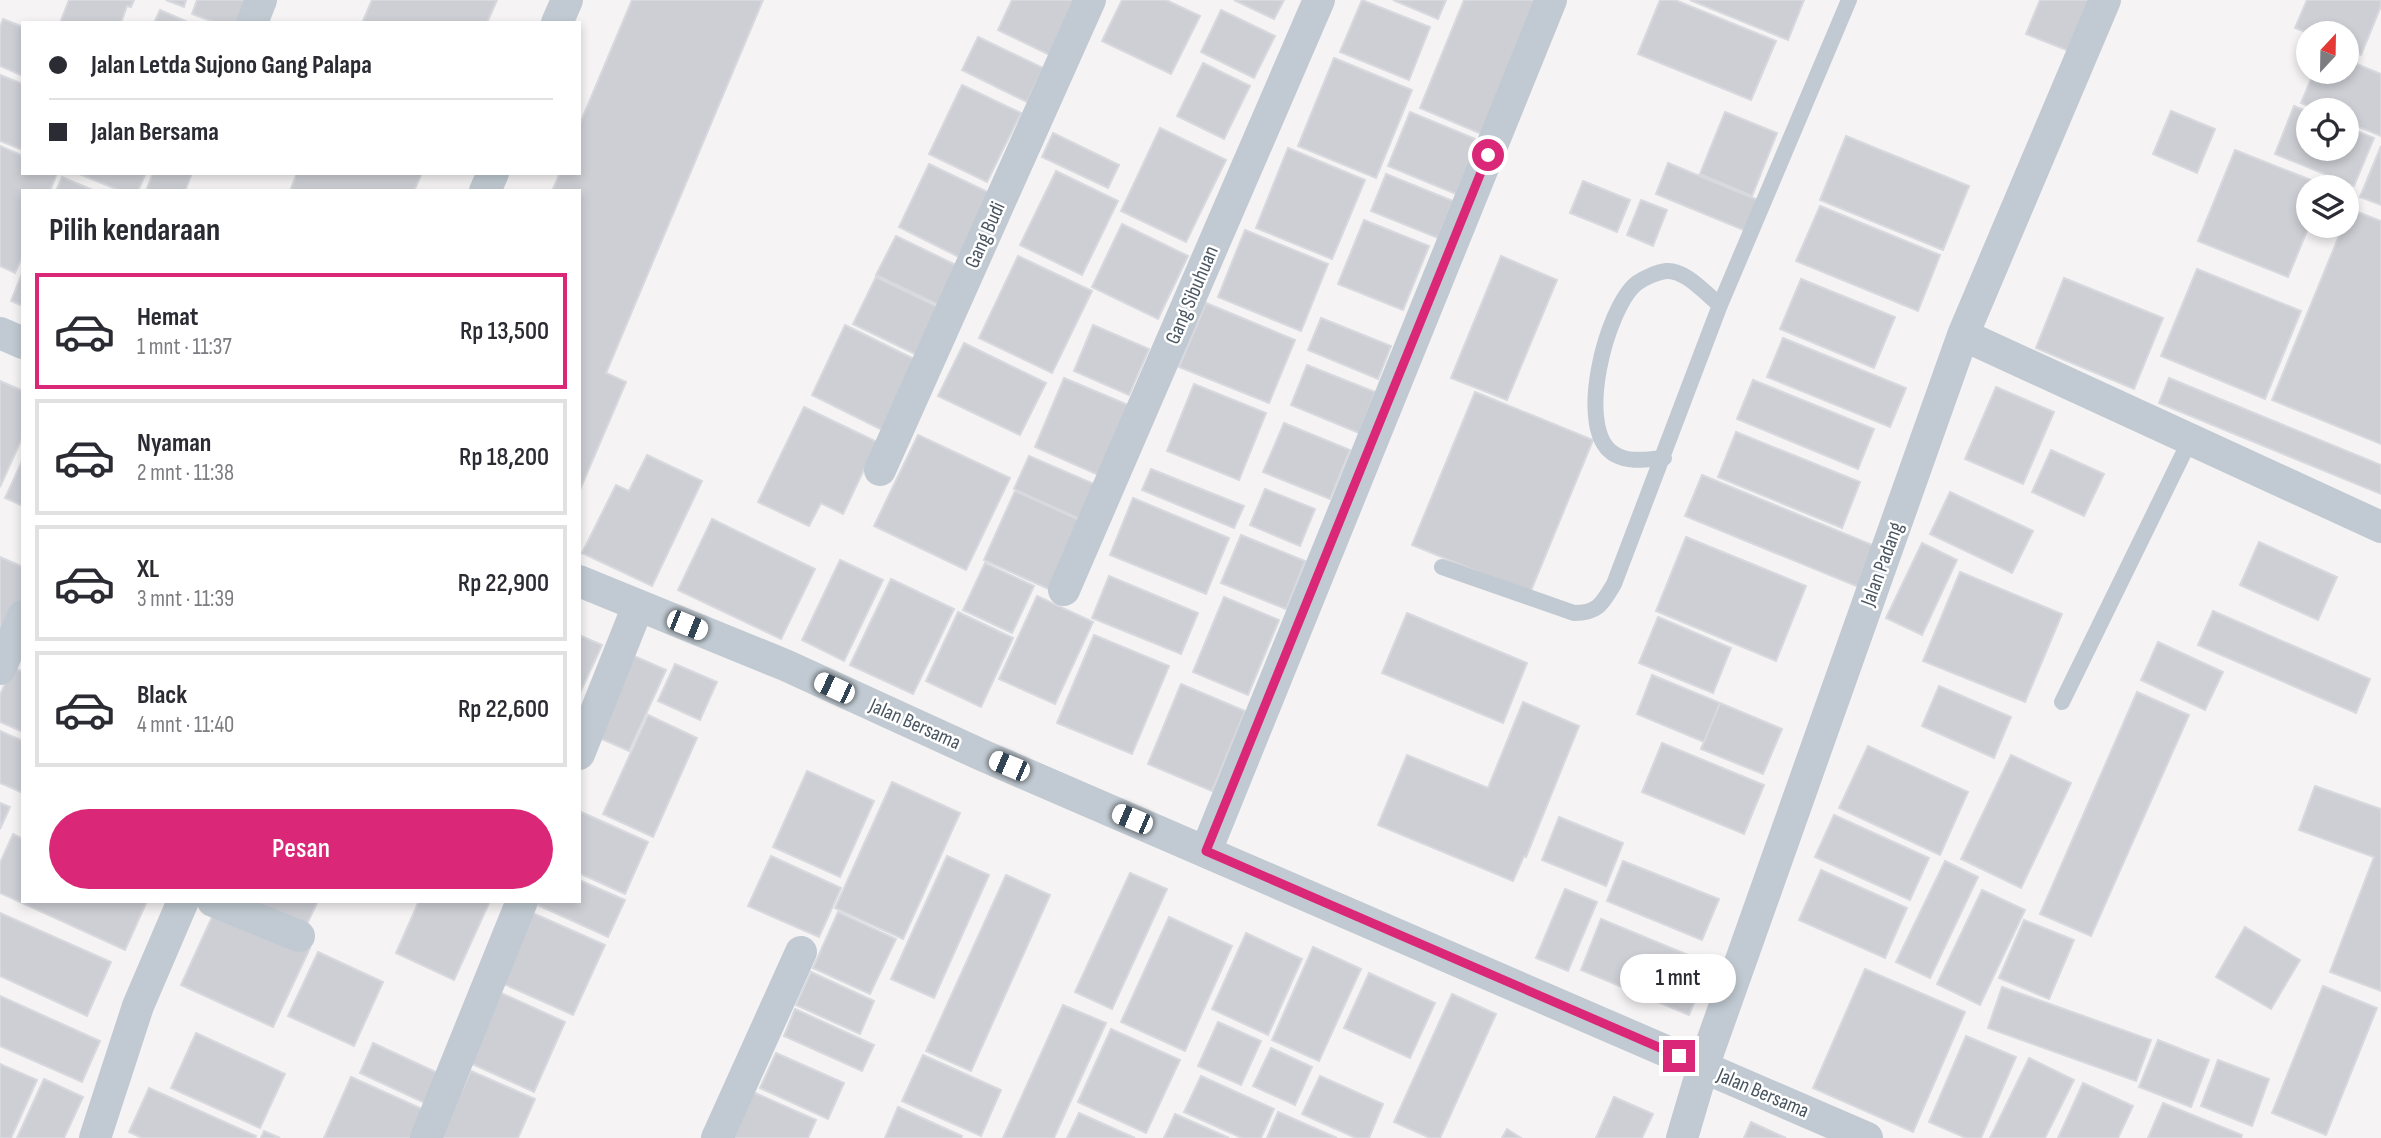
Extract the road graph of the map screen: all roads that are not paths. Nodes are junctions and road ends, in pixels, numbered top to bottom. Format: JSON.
{"nodes":[{"id":1,"x":261,"y":0,"type":"edge"},
{"id":2,"x":567,"y":0,"type":"edge"},
{"id":3,"x":1090,"y":0,"type":"edge"},
{"id":4,"x":1319,"y":0,"type":"edge"},
{"id":5,"x":1551,"y":0,"type":"edge"},
{"id":6,"x":1849,"y":0,"type":"edge"},
{"id":7,"x":2105,"y":0,"type":"edge"},
{"id":8,"x":253,"y":21,"type":"edge"},
{"id":9,"x":558,"y":21,"type":"edge"},
{"id":10,"x":1720,"y":305,"type":"junction"},
{"id":11,"x":0,"y":333,"type":"edge"},
{"id":12,"x":1963,"y":335,"type":"junction"},
{"id":13,"x":21,"y":342,"type":"edge"},
{"id":14,"x":2190,"y":440,"type":"junction"},
{"id":15,"x":1664,"y":458,"type":"junction"},
{"id":16,"x":880,"y":470,"type":"dead end"},
{"id":17,"x":2381,"y":527,"type":"edge"},
{"id":18,"x":1442,"y":567,"type":"dead end"},
{"id":19,"x":581,"y":582,"type":"edge"},
{"id":20,"x":1064,"y":590,"type":"dead end"},
{"id":21,"x":638,"y":606,"type":"junction"},
{"id":22,"x":21,"y":621,"type":"edge"},
{"id":23,"x":0,"y":669,"type":"edge"},
{"id":24,"x":2062,"y":702,"type":"dead end"},
{"id":25,"x":581,"y":749,"type":"edge"},
{"id":26,"x":1206,"y":851,"type":"junction"},
{"id":27,"x":182,"y":903,"type":"edge"},
{"id":28,"x":219,"y":903,"type":"edge"},
{"id":29,"x":521,"y":903,"type":"edge"},
{"id":30,"x":299,"y":936,"type":"dead end"},
{"id":31,"x":801,"y":952,"type":"dead end"},
{"id":32,"x":1703,"y":1067,"type":"junction"},
{"id":33,"x":95,"y":1138,"type":"edge"},
{"id":34,"x":426,"y":1138,"type":"edge"},
{"id":35,"x":717,"y":1138,"type":"edge"},
{"id":36,"x":1682,"y":1138,"type":"edge"},
{"id":37,"x":1867,"y":1138,"type":"edge"}],
"edges":[{"from":1,"to":8,"type":"street"},
{"from":2,"to":9,"type":"street"},
{"from":3,"to":16,"type":"street","name":"Gang Budi"},
{"from":4,"to":20,"type":"street","name":"Gang Sibuhuan"},
{"from":5,"to":26,"type":"street"},
{"from":6,"to":10,"type":"lane"},
{"from":7,"to":12,"type":"street","name":"Jalan Padang"},
{"from":10,"to":15,"type":"lane"},
{"from":10,"to":15,"type":"lane"},
{"from":11,"to":13,"type":"street"},
{"from":12,"to":14,"type":"street"},
{"from":12,"to":32,"type":"street","name":"Jalan Padang"},
{"from":14,"to":17,"type":"street"},
{"from":14,"to":24,"type":"lane"},
{"from":15,"to":18,"type":"lane"},
{"from":19,"to":21,"type":"street","name":"Jalan Bersama"},
{"from":21,"to":25,"type":"street"},
{"from":21,"to":26,"type":"street","name":"Jalan Bersama"},
{"from":22,"to":23,"type":"street"},
{"from":26,"to":32,"type":"street","name":"Jalan Bersama"},
{"from":27,"to":33,"type":"street"},
{"from":28,"to":30,"type":"street"},
{"from":29,"to":34,"type":"street"},
{"from":31,"to":35,"type":"street"},
{"from":32,"to":36,"type":"street","name":"Jalan Padang"},
{"from":32,"to":37,"type":"street","name":"Jalan Bersama"}]}
